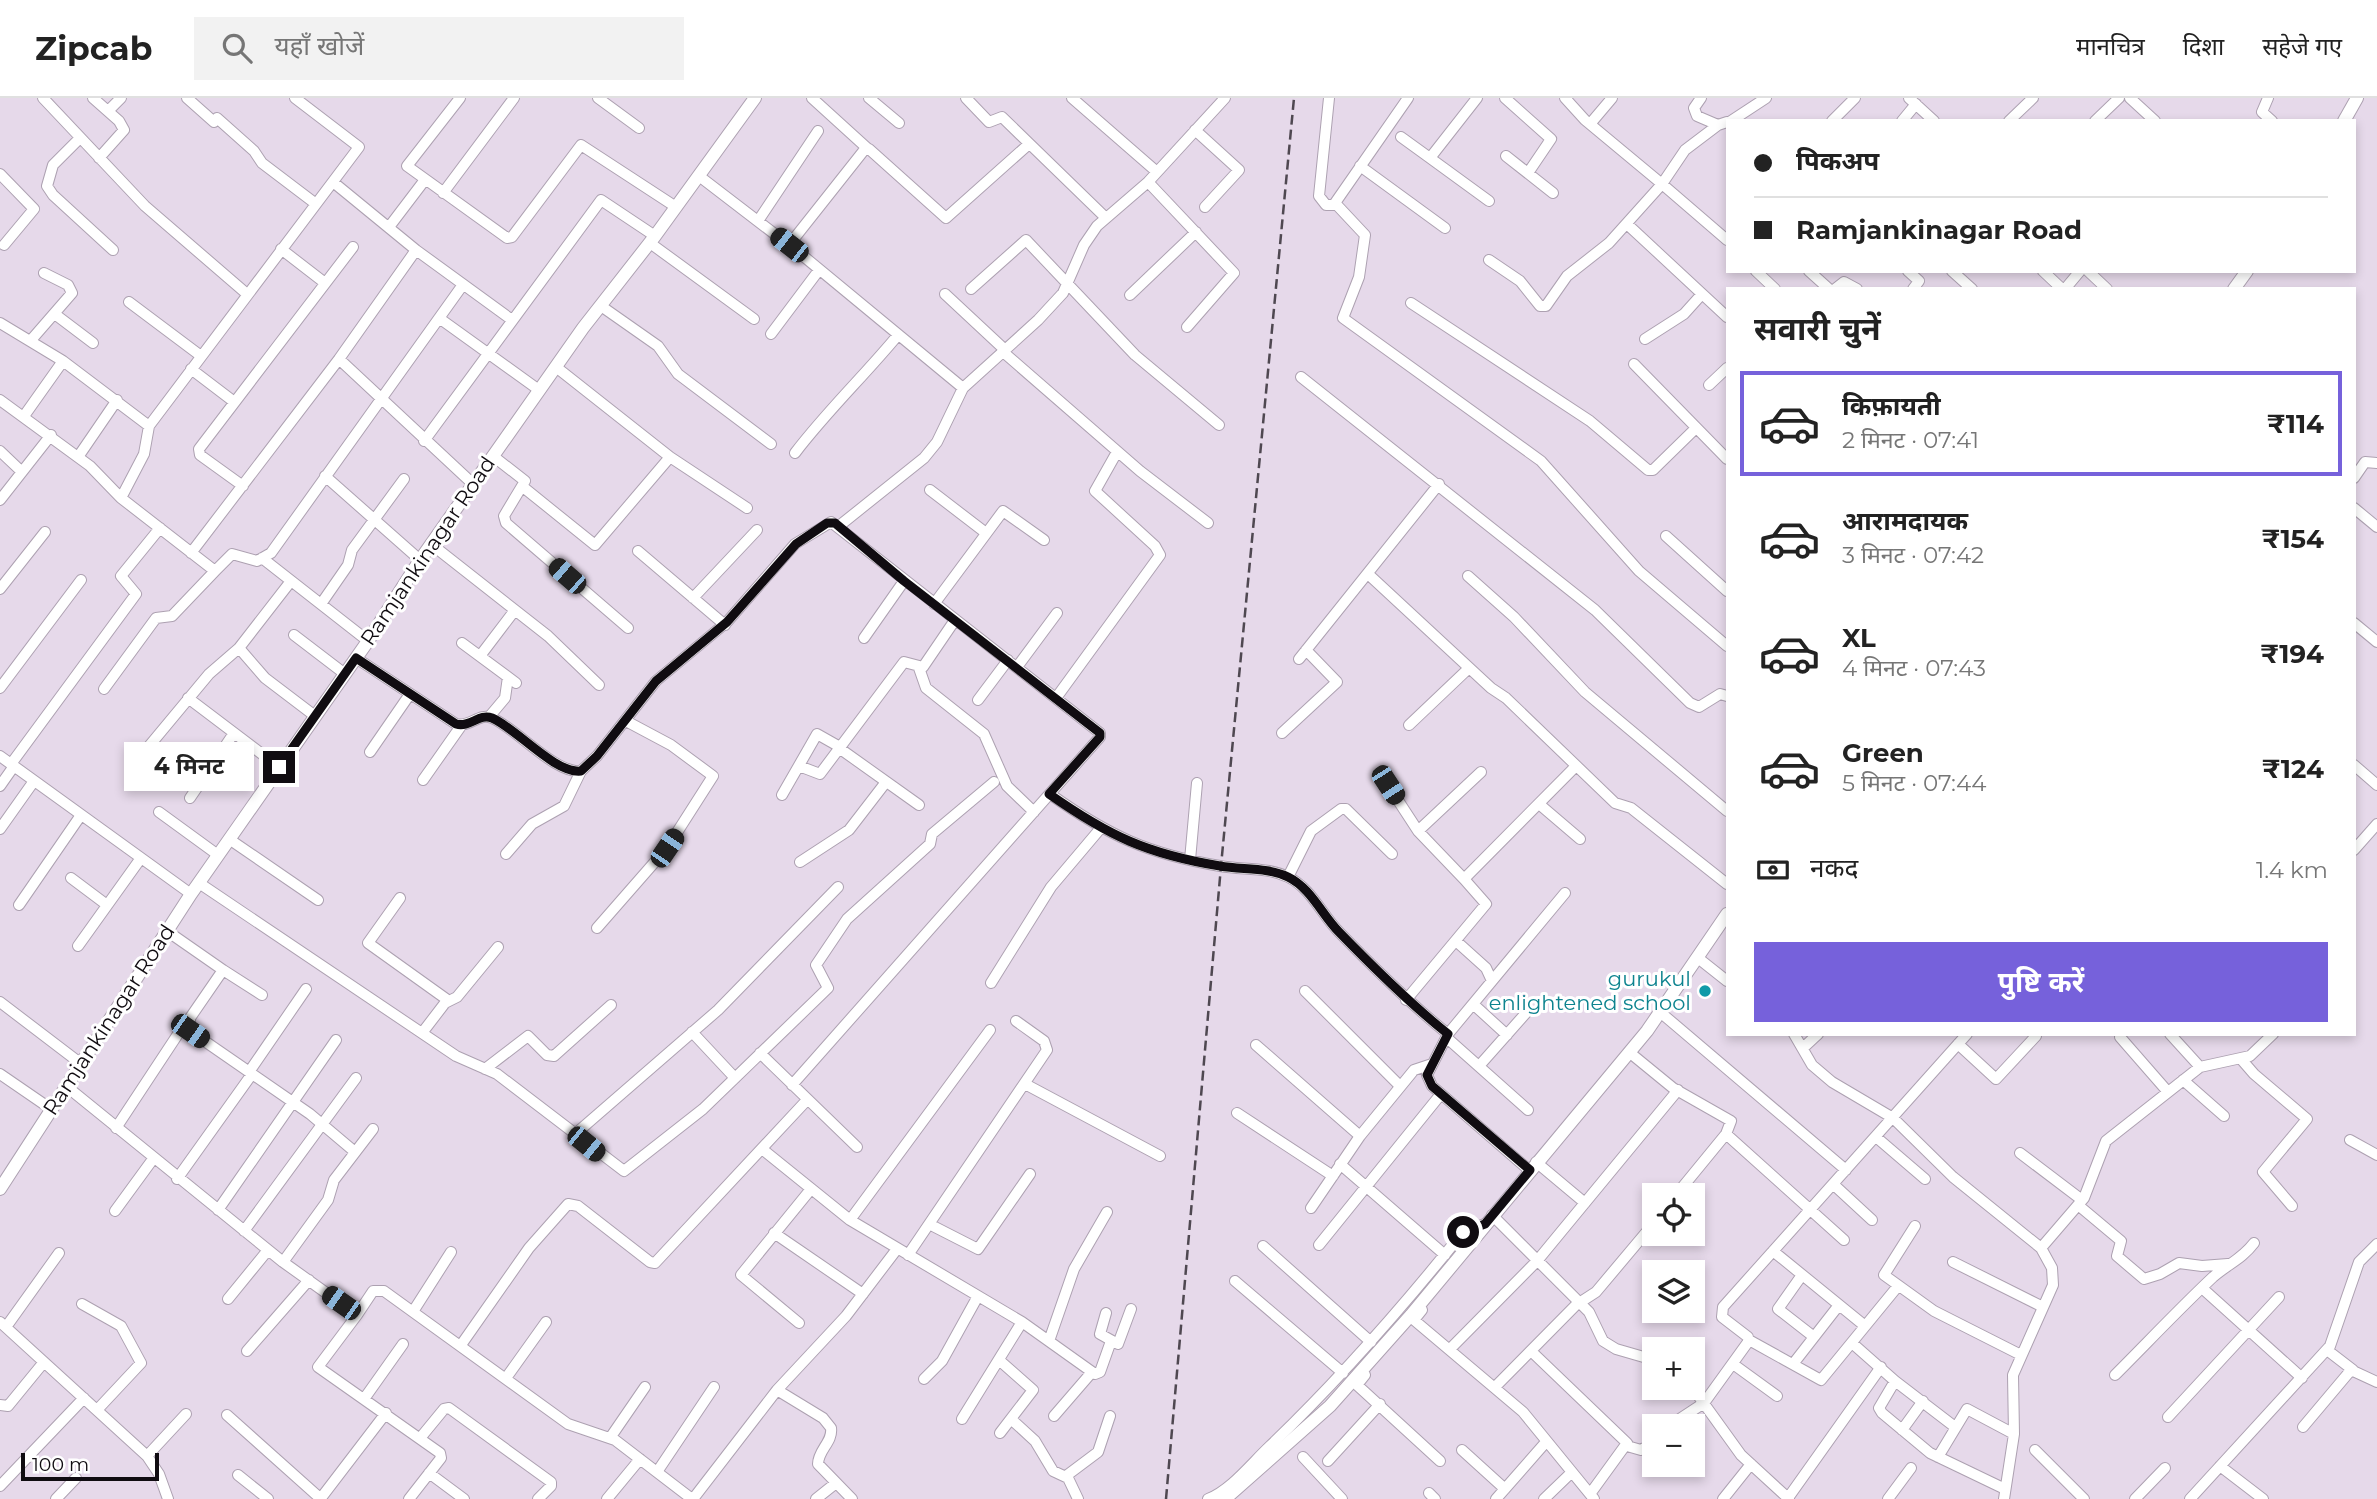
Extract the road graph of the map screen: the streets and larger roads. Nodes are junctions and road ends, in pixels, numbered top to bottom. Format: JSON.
{"nodes":[{"id":1,"x":43,"y":98,"type":"edge"},
{"id":2,"x":93,"y":98,"type":"edge"},
{"id":3,"x":121,"y":98,"type":"edge"},
{"id":4,"x":187,"y":98,"type":"edge"},
{"id":5,"x":295,"y":98,"type":"edge"},
{"id":6,"x":460,"y":98,"type":"edge"},
{"id":7,"x":514,"y":98,"type":"edge"},
{"id":8,"x":598,"y":98,"type":"edge"},
{"id":9,"x":755,"y":98,"type":"edge"},
{"id":10,"x":812,"y":98,"type":"edge"},
{"id":11,"x":869,"y":98,"type":"edge"},
{"id":12,"x":966,"y":98,"type":"edge"},
{"id":13,"x":1072,"y":98,"type":"edge"},
{"id":14,"x":1225,"y":98,"type":"edge"},
{"id":15,"x":1329,"y":98,"type":"edge"},
{"id":16,"x":1408,"y":98,"type":"edge"},
{"id":17,"x":1476,"y":98,"type":"edge"},
{"id":18,"x":1505,"y":98,"type":"edge"},
{"id":19,"x":1565,"y":98,"type":"edge"},
{"id":20,"x":1612,"y":98,"type":"edge"},
{"id":21,"x":1701,"y":98,"type":"edge"},
{"id":22,"x":1766,"y":98,"type":"edge"},
{"id":23,"x":1855,"y":98,"type":"edge"},
{"id":24,"x":2033,"y":98,"type":"edge"},
{"id":25,"x":2119,"y":98,"type":"edge"},
{"id":26,"x":2130,"y":98,"type":"edge"},
{"id":27,"x":2268,"y":98,"type":"edge"},
{"id":28,"x":2357,"y":98,"type":"edge"},
{"id":29,"x":1913,"y":101,"type":"edge"},
{"id":30,"x":108,"y":111,"type":"junction"},
{"id":31,"x":1732,"y":119,"type":"edge"},
{"id":32,"x":1834,"y":119,"type":"edge"},
{"id":33,"x":1903,"y":119,"type":"edge"},
{"id":34,"x":1932,"y":119,"type":"edge"},
{"id":35,"x":2011,"y":119,"type":"edge"},
{"id":36,"x":2097,"y":119,"type":"edge"},
{"id":37,"x":2153,"y":119,"type":"edge"},
{"id":38,"x":2270,"y":119,"type":"edge"},
{"id":39,"x":2345,"y":119,"type":"edge"},
{"id":40,"x":899,"y":123,"type":"dead end"},
{"id":41,"x":1725,"y":123,"type":"edge"},
{"id":42,"x":1590,"y":124,"type":"junction"},
{"id":43,"x":639,"y":128,"type":"dead end"},
{"id":44,"x":818,"y":131,"type":"dead end"},
{"id":45,"x":1195,"y":131,"type":"junction"},
{"id":46,"x":1401,"y":137,"type":"dead end"},
{"id":47,"x":80,"y":138,"type":"junction"},
{"id":48,"x":1029,"y":144,"type":"junction"},
{"id":49,"x":867,"y":148,"type":"junction"},
{"id":50,"x":1506,"y":156,"type":"dead end"},
{"id":51,"x":99,"y":158,"type":"junction"},
{"id":52,"x":1430,"y":158,"type":"junction"},
{"id":53,"x":1360,"y":166,"type":"junction"},
{"id":54,"x":1157,"y":172,"type":"junction"},
{"id":55,"x":1528,"y":173,"type":"junction"},
{"id":56,"x":0,"y":174,"type":"edge"},
{"id":57,"x":699,"y":176,"type":"junction"},
{"id":58,"x":424,"y":181,"type":"junction"},
{"id":59,"x":333,"y":182,"type":"junction"},
{"id":60,"x":1148,"y":182,"type":"junction"},
{"id":61,"x":1662,"y":184,"type":"junction"},
{"id":62,"x":443,"y":193,"type":"junction"},
{"id":63,"x":1553,"y":193,"type":"dead end"},
{"id":64,"x":53,"y":195,"type":"junction"},
{"id":65,"x":1489,"y":201,"type":"dead end"},
{"id":66,"x":316,"y":204,"type":"junction"},
{"id":67,"x":1335,"y":205,"type":"junction"},
{"id":68,"x":1205,"y":206,"type":"dead end"},
{"id":69,"x":676,"y":207,"type":"junction"},
{"id":70,"x":34,"y":209,"type":"junction"},
{"id":71,"x":1106,"y":218,"type":"junction"},
{"id":72,"x":758,"y":221,"type":"junction"},
{"id":73,"x":1628,"y":225,"type":"junction"},
{"id":74,"x":390,"y":227,"type":"junction"},
{"id":75,"x":1445,"y":228,"type":"dead end"},
{"id":76,"x":1196,"y":232,"type":"junction"},
{"id":77,"x":653,"y":239,"type":"junction"},
{"id":78,"x":1726,"y":239,"type":"edge"},
{"id":79,"x":4,"y":245,"type":"dead end"},
{"id":80,"x":789,"y":245,"type":"junction"},
{"id":81,"x":353,"y":247,"type":"dead end"},
{"id":82,"x":281,"y":249,"type":"junction"},
{"id":83,"x":113,"y":250,"type":"dead end"},
{"id":84,"x":416,"y":250,"type":"junction"},
{"id":85,"x":1489,"y":260,"type":"dead end"},
{"id":86,"x":819,"y":270,"type":"junction"},
{"id":87,"x":44,"y":273,"type":"dead end"},
{"id":88,"x":1758,"y":273,"type":"edge"},
{"id":89,"x":1811,"y":273,"type":"edge"},
{"id":90,"x":1954,"y":273,"type":"edge"},
{"id":91,"x":2045,"y":273,"type":"edge"},
{"id":92,"x":2078,"y":273,"type":"edge"},
{"id":93,"x":2090,"y":273,"type":"edge"},
{"id":94,"x":325,"y":283,"type":"junction"},
{"id":95,"x":1068,"y":283,"type":"junction"},
{"id":96,"x":462,"y":286,"type":"junction"},
{"id":97,"x":1773,"y":287,"type":"edge"},
{"id":98,"x":1827,"y":287,"type":"edge"},
{"id":99,"x":1838,"y":287,"type":"edge"},
{"id":100,"x":1853,"y":287,"type":"edge"},
{"id":101,"x":1970,"y":287,"type":"edge"},
{"id":102,"x":2062,"y":287,"type":"edge"},
{"id":103,"x":2066,"y":287,"type":"edge"},
{"id":104,"x":2105,"y":287,"type":"edge"},
{"id":105,"x":971,"y":289,"type":"dead end"},
{"id":106,"x":247,"y":294,"type":"junction"},
{"id":107,"x":945,"y":294,"type":"dead end"},
{"id":108,"x":1130,"y":295,"type":"dead end"},
{"id":109,"x":1702,"y":295,"type":"junction"},
{"id":110,"x":129,"y":302,"type":"dead end"},
{"id":111,"x":1411,"y":303,"type":"dead end"},
{"id":112,"x":601,"y":306,"type":"junction"},
{"id":113,"x":56,"y":315,"type":"junction"},
{"id":114,"x":1726,"y":316,"type":"edge"},
{"id":115,"x":439,"y":318,"type":"junction"},
{"id":116,"x":754,"y":319,"type":"dead end"},
{"id":117,"x":512,"y":320,"type":"junction"},
{"id":118,"x":0,"y":323,"type":"edge"},
{"id":119,"x":1187,"y":327,"type":"dead end"},
{"id":120,"x":771,"y":334,"type":"dead end"},
{"id":121,"x":898,"y":335,"type":"junction"},
{"id":122,"x":32,"y":339,"type":"junction"},
{"id":123,"x":1645,"y":339,"type":"dead end"},
{"id":124,"x":93,"y":343,"type":"dead end"},
{"id":125,"x":1003,"y":350,"type":"junction"},
{"id":126,"x":487,"y":354,"type":"junction"},
{"id":127,"x":201,"y":356,"type":"junction"},
{"id":128,"x":339,"y":359,"type":"junction"},
{"id":129,"x":63,"y":361,"type":"junction"},
{"id":130,"x":1634,"y":364,"type":"dead end"},
{"id":131,"x":555,"y":367,"type":"junction"},
{"id":132,"x":191,"y":369,"type":"junction"},
{"id":133,"x":1726,"y":369,"type":"edge"},
{"id":134,"x":1301,"y":377,"type":"dead end"},
{"id":135,"x":1709,"y":385,"type":"dead end"},
{"id":136,"x":963,"y":388,"type":"junction"},
{"id":137,"x":539,"y":390,"type":"junction"},
{"id":138,"x":381,"y":399,"type":"junction"},
{"id":139,"x":0,"y":400,"type":"edge"},
{"id":140,"x":117,"y":400,"type":"junction"},
{"id":141,"x":233,"y":401,"type":"junction"},
{"id":142,"x":24,"y":416,"type":"junction"},
{"id":143,"x":1219,"y":425,"type":"dead end"},
{"id":144,"x":149,"y":426,"type":"junction"},
{"id":145,"x":1696,"y":428,"type":"junction"},
{"id":146,"x":51,"y":435,"type":"junction"},
{"id":147,"x":424,"y":441,"type":"junction"},
{"id":148,"x":771,"y":444,"type":"dead end"},
{"id":149,"x":0,"y":451,"type":"edge"},
{"id":150,"x":1117,"y":452,"type":"junction"},
{"id":151,"x":795,"y":453,"type":"dead end"},
{"id":152,"x":493,"y":456,"type":"junction"},
{"id":153,"x":78,"y":457,"type":"junction"},
{"id":154,"x":670,"y":457,"type":"junction"},
{"id":155,"x":1726,"y":458,"type":"edge"},
{"id":156,"x":2377,"y":463,"type":"edge"},
{"id":157,"x":22,"y":472,"type":"junction"},
{"id":158,"x":2356,"y":475,"type":"edge"},
{"id":159,"x":325,"y":476,"type":"junction"},
{"id":160,"x":404,"y":479,"type":"dead end"},
{"id":161,"x":472,"y":484,"type":"junction"},
{"id":162,"x":1439,"y":484,"type":"junction"},
{"id":163,"x":243,"y":486,"type":"junction"},
{"id":164,"x":523,"y":487,"type":"junction"},
{"id":165,"x":930,"y":489,"type":"dead end"},
{"id":166,"x":121,"y":498,"type":"junction"},
{"id":167,"x":0,"y":500,"type":"edge"},
{"id":168,"x":747,"y":508,"type":"dead end"},
{"id":169,"x":2356,"y":510,"type":"edge"},
{"id":170,"x":374,"y":520,"type":"junction"},
{"id":171,"x":1208,"y":523,"type":"dead end"},
{"id":172,"x":839,"y":526,"type":"junction"},
{"id":173,"x":2377,"y":527,"type":"edge"},
{"id":174,"x":160,"y":528,"type":"junction"},
{"id":175,"x":757,"y":530,"type":"dead end"},
{"id":176,"x":45,"y":533,"type":"dead end"},
{"id":177,"x":986,"y":533,"type":"junction"},
{"id":178,"x":1667,"y":536,"type":"dead end"},
{"id":179,"x":1045,"y":540,"type":"dead end"},
{"id":180,"x":431,"y":544,"type":"junction"},
{"id":181,"x":638,"y":551,"type":"dead end"},
{"id":182,"x":191,"y":553,"type":"junction"},
{"id":183,"x":262,"y":558,"type":"junction"},
{"id":184,"x":420,"y":559,"type":"junction"},
{"id":185,"x":215,"y":571,"type":"junction"},
{"id":186,"x":1368,"y":574,"type":"junction"},
{"id":187,"x":1468,"y":576,"type":"dead end"},
{"id":188,"x":81,"y":580,"type":"dead end"},
{"id":189,"x":291,"y":581,"type":"junction"},
{"id":190,"x":904,"y":581,"type":"junction"},
{"id":191,"x":0,"y":589,"type":"edge"},
{"id":192,"x":1726,"y":590,"type":"edge"},
{"id":193,"x":693,"y":598,"type":"junction"},
{"id":194,"x":321,"y":604,"type":"junction"},
{"id":195,"x":934,"y":604,"type":"junction"},
{"id":196,"x":515,"y":610,"type":"junction"},
{"id":197,"x":1057,"y":613,"type":"dead end"},
{"id":198,"x":955,"y":620,"type":"junction"},
{"id":199,"x":724,"y":625,"type":"junction"},
{"id":200,"x":2356,"y":626,"type":"edge"},
{"id":201,"x":628,"y":628,"type":"dead end"},
{"id":202,"x":294,"y":635,"type":"dead end"},
{"id":203,"x":864,"y":638,"type":"dead end"},
{"id":204,"x":368,"y":641,"type":"junction"},
{"id":205,"x":2377,"y":642,"type":"edge"},
{"id":206,"x":462,"y":643,"type":"dead end"},
{"id":207,"x":1726,"y":645,"type":"edge"},
{"id":208,"x":239,"y":648,"type":"junction"},
{"id":209,"x":480,"y":656,"type":"junction"},
{"id":210,"x":356,"y":658,"type":"junction"},
{"id":211,"x":1007,"y":660,"type":"junction"},
{"id":212,"x":1017,"y":667,"type":"junction"},
{"id":213,"x":919,"y":668,"type":"junction"},
{"id":214,"x":1469,"y":668,"type":"junction"},
{"id":215,"x":345,"y":674,"type":"junction"},
{"id":216,"x":599,"y":685,"type":"dead end"},
{"id":217,"x":0,"y":688,"type":"edge"},
{"id":218,"x":104,"y":690,"type":"dead end"},
{"id":219,"x":410,"y":694,"type":"junction"},
{"id":220,"x":1726,"y":696,"type":"edge"},
{"id":221,"x":188,"y":698,"type":"junction"},
{"id":222,"x":1056,"y":698,"type":"junction"},
{"id":223,"x":978,"y":700,"type":"dead end"},
{"id":224,"x":314,"y":716,"type":"junction"},
{"id":225,"x":489,"y":717,"type":"junction"},
{"id":226,"x":626,"y":720,"type":"junction"},
{"id":227,"x":1409,"y":725,"type":"dead end"},
{"id":228,"x":461,"y":726,"type":"junction"},
{"id":229,"x":234,"y":733,"type":"junction"},
{"id":230,"x":1282,"y":733,"type":"dead end"},
{"id":231,"x":840,"y":747,"type":"junction"},
{"id":232,"x":370,"y":752,"type":"dead end"},
{"id":233,"x":0,"y":756,"type":"edge"},
{"id":234,"x":13,"y":765,"type":"junction"},
{"id":235,"x":799,"y":766,"type":"junction"},
{"id":236,"x":1576,"y":766,"type":"junction"},
{"id":237,"x":279,"y":767,"type":"junction"},
{"id":238,"x":2356,"y":767,"type":"edge"},
{"id":239,"x":130,"y":769,"type":"dead end"},
{"id":240,"x":581,"y":771,"type":"junction"},
{"id":241,"x":1481,"y":772,"type":"dead end"},
{"id":242,"x":423,"y":780,"type":"dead end"},
{"id":243,"x":34,"y":781,"type":"junction"},
{"id":244,"x":886,"y":782,"type":"junction"},
{"id":245,"x":994,"y":782,"type":"dead end"},
{"id":246,"x":1197,"y":783,"type":"dead end"},
{"id":247,"x":1388,"y":785,"type":"dead end"},
{"id":248,"x":2377,"y":785,"type":"edge"},
{"id":249,"x":0,"y":786,"type":"edge"},
{"id":250,"x":1049,"y":794,"type":"junction"},
{"id":251,"x":782,"y":795,"type":"dead end"},
{"id":252,"x":190,"y":798,"type":"dead end"},
{"id":253,"x":1539,"y":804,"type":"junction"},
{"id":254,"x":919,"y":805,"type":"dead end"},
{"id":255,"x":1726,"y":810,"type":"edge"},
{"id":256,"x":159,"y":812,"type":"dead end"},
{"id":257,"x":1034,"y":812,"type":"junction"},
{"id":258,"x":80,"y":815,"type":"junction"},
{"id":259,"x":2377,"y":824,"type":"edge"},
{"id":260,"x":0,"y":829,"type":"edge"},
{"id":261,"x":1100,"y":829,"type":"junction"},
{"id":262,"x":1418,"y":831,"type":"junction"},
{"id":263,"x":229,"y":839,"type":"junction"},
{"id":264,"x":1580,"y":839,"type":"dead end"},
{"id":265,"x":2356,"y":848,"type":"edge"},
{"id":266,"x":506,"y":854,"type":"dead end"},
{"id":267,"x":1392,"y":854,"type":"dead end"},
{"id":268,"x":218,"y":855,"type":"junction"},
{"id":269,"x":141,"y":858,"type":"junction"},
{"id":270,"x":1190,"y":860,"type":"junction"},
{"id":271,"x":800,"y":862,"type":"dead end"},
{"id":272,"x":1288,"y":877,"type":"junction"},
{"id":273,"x":71,"y":878,"type":"dead end"},
{"id":274,"x":1464,"y":879,"type":"junction"},
{"id":275,"x":199,"y":883,"type":"junction"},
{"id":276,"x":1726,"y":883,"type":"edge"},
{"id":277,"x":838,"y":887,"type":"dead end"},
{"id":278,"x":1565,"y":893,"type":"dead end"},
{"id":279,"x":191,"y":894,"type":"junction"},
{"id":280,"x":400,"y":898,"type":"dead end"},
{"id":281,"x":318,"y":900,"type":"dead end"},
{"id":282,"x":19,"y":905,"type":"dead end"},
{"id":283,"x":107,"y":905,"type":"junction"},
{"id":284,"x":1726,"y":915,"type":"edge"},
{"id":285,"x":597,"y":928,"type":"dead end"},
{"id":286,"x":167,"y":931,"type":"junction"},
{"id":287,"x":1455,"y":941,"type":"junction"},
{"id":288,"x":78,"y":946,"type":"dead end"},
{"id":289,"x":498,"y":947,"type":"dead end"},
{"id":290,"x":1698,"y":957,"type":"junction"},
{"id":291,"x":223,"y":970,"type":"junction"},
{"id":292,"x":1726,"y":980,"type":"edge"},
{"id":293,"x":1492,"y":981,"type":"junction"},
{"id":294,"x":991,"y":983,"type":"dead end"},
{"id":295,"x":306,"y":989,"type":"dead end"},
{"id":296,"x":1395,"y":989,"type":"junction"},
{"id":297,"x":1305,"y":991,"type":"dead end"},
{"id":298,"x":1414,"y":991,"type":"junction"},
{"id":299,"x":262,"y":995,"type":"dead end"},
{"id":300,"x":1406,"y":1000,"type":"junction"},
{"id":301,"x":449,"y":1001,"type":"junction"},
{"id":302,"x":0,"y":1002,"type":"edge"},
{"id":303,"x":1473,"y":1004,"type":"junction"},
{"id":304,"x":611,"y":1005,"type":"dead end"},
{"id":305,"x":1527,"y":1013,"type":"dead end"},
{"id":306,"x":1660,"y":1013,"type":"junction"},
{"id":307,"x":1016,"y":1021,"type":"dead end"},
{"id":308,"x":190,"y":1023,"type":"junction"},
{"id":309,"x":990,"y":1030,"type":"dead end"},
{"id":310,"x":422,"y":1032,"type":"junction"},
{"id":311,"x":692,"y":1032,"type":"junction"},
{"id":312,"x":1507,"y":1035,"type":"junction"},
{"id":313,"x":1448,"y":1036,"type":"junction"},
{"id":314,"x":1796,"y":1036,"type":"edge"},
{"id":315,"x":1816,"y":1036,"type":"edge"},
{"id":316,"x":1965,"y":1036,"type":"edge"},
{"id":317,"x":2036,"y":1036,"type":"edge"},
{"id":318,"x":2172,"y":1036,"type":"edge"},
{"id":319,"x":2271,"y":1036,"type":"edge"},
{"id":320,"x":2120,"y":1037,"type":"dead end"},
{"id":321,"x":337,"y":1040,"type":"dead end"},
{"id":322,"x":1958,"y":1044,"type":"junction"},
{"id":323,"x":1256,"y":1045,"type":"dead end"},
{"id":324,"x":1804,"y":1046,"type":"junction"},
{"id":325,"x":1629,"y":1052,"type":"junction"},
{"id":326,"x":760,"y":1053,"type":"junction"},
{"id":327,"x":2241,"y":1059,"type":"junction"},
{"id":328,"x":80,"y":1063,"type":"junction"},
{"id":329,"x":1432,"y":1064,"type":"junction"},
{"id":330,"x":1479,"y":1066,"type":"junction"},
{"id":331,"x":2200,"y":1067,"type":"junction"},
{"id":332,"x":485,"y":1069,"type":"junction"},
{"id":333,"x":251,"y":1073,"type":"junction"},
{"id":334,"x":0,"y":1074,"type":"edge"},
{"id":335,"x":356,"y":1078,"type":"dead end"},
{"id":336,"x":735,"y":1078,"type":"junction"},
{"id":337,"x":2183,"y":1080,"type":"junction"},
{"id":338,"x":1025,"y":1084,"type":"junction"},
{"id":339,"x":66,"y":1086,"type":"junction"},
{"id":340,"x":792,"y":1086,"type":"junction"},
{"id":341,"x":1399,"y":1086,"type":"junction"},
{"id":342,"x":1678,"y":1090,"type":"junction"},
{"id":343,"x":2168,"y":1092,"type":"junction"},
{"id":344,"x":1441,"y":1094,"type":"junction"},
{"id":345,"x":807,"y":1100,"type":"junction"},
{"id":346,"x":293,"y":1103,"type":"junction"},
{"id":347,"x":51,"y":1110,"type":"junction"},
{"id":348,"x":1528,"y":1110,"type":"dead end"},
{"id":349,"x":1237,"y":1113,"type":"dead end"},
{"id":350,"x":2224,"y":1116,"type":"dead end"},
{"id":351,"x":1893,"y":1118,"type":"junction"},
{"id":352,"x":323,"y":1125,"type":"junction"},
{"id":353,"x":116,"y":1128,"type":"junction"},
{"id":354,"x":373,"y":1129,"type":"dead end"},
{"id":355,"x":1726,"y":1134,"type":"junction"},
{"id":356,"x":574,"y":1135,"type":"junction"},
{"id":357,"x":1360,"y":1136,"type":"junction"},
{"id":358,"x":1876,"y":1137,"type":"junction"},
{"id":359,"x":2350,"y":1140,"type":"dead end"},
{"id":360,"x":856,"y":1147,"type":"dead end"},
{"id":361,"x":762,"y":1149,"type":"junction"},
{"id":362,"x":355,"y":1152,"type":"junction"},
{"id":363,"x":2020,"y":1153,"type":"dead end"},
{"id":364,"x":2377,"y":1155,"type":"edge"},
{"id":365,"x":1160,"y":1156,"type":"dead end"},
{"id":366,"x":153,"y":1159,"type":"junction"},
{"id":367,"x":1340,"y":1164,"type":"junction"},
{"id":368,"x":1533,"y":1166,"type":"junction"},
{"id":369,"x":1846,"y":1170,"type":"junction"},
{"id":370,"x":1030,"y":1174,"type":"dead end"},
{"id":371,"x":1333,"y":1176,"type":"junction"},
{"id":372,"x":177,"y":1179,"type":"junction"},
{"id":373,"x":1925,"y":1179,"type":"dead end"},
{"id":374,"x":1686,"y":1183,"type":"edge"},
{"id":375,"x":1833,"y":1184,"type":"junction"},
{"id":376,"x":1366,"y":1186,"type":"junction"},
{"id":377,"x":0,"y":1189,"type":"edge"},
{"id":378,"x":811,"y":1189,"type":"junction"},
{"id":379,"x":1585,"y":1203,"type":"junction"},
{"id":380,"x":2080,"y":1203,"type":"junction"},
{"id":381,"x":2292,"y":1206,"type":"dead end"},
{"id":382,"x":1311,"y":1208,"type":"dead end"},
{"id":383,"x":1811,"y":1208,"type":"junction"},
{"id":384,"x":218,"y":1210,"type":"junction"},
{"id":385,"x":115,"y":1211,"type":"dead end"},
{"id":386,"x":1107,"y":1212,"type":"dead end"},
{"id":387,"x":1489,"y":1219,"type":"junction"},
{"id":388,"x":850,"y":1220,"type":"junction"},
{"id":389,"x":1872,"y":1220,"type":"dead end"},
{"id":390,"x":929,"y":1224,"type":"junction"},
{"id":391,"x":1915,"y":1226,"type":"dead end"},
{"id":392,"x":244,"y":1231,"type":"junction"},
{"id":393,"x":774,"y":1233,"type":"junction"},
{"id":394,"x":1642,"y":1237,"type":"edge"},
{"id":395,"x":1844,"y":1240,"type":"dead end"},
{"id":396,"x":2254,"y":1243,"type":"dead end"},
{"id":397,"x":2377,"y":1244,"type":"edge"},
{"id":398,"x":1319,"y":1245,"type":"dead end"},
{"id":399,"x":1263,"y":1246,"type":"dead end"},
{"id":400,"x":2041,"y":1248,"type":"junction"},
{"id":401,"x":897,"y":1249,"type":"junction"},
{"id":402,"x":268,"y":1250,"type":"junction"},
{"id":403,"x":1773,"y":1251,"type":"junction"},
{"id":404,"x":452,"y":1252,"type":"dead end"},
{"id":405,"x":59,"y":1253,"type":"dead end"},
{"id":406,"x":908,"y":1255,"type":"junction"},
{"id":407,"x":1445,"y":1255,"type":"junction"},
{"id":408,"x":1537,"y":1261,"type":"junction"},
{"id":409,"x":283,"y":1262,"type":"junction"},
{"id":410,"x":1953,"y":1262,"type":"dead end"},
{"id":411,"x":2228,"y":1264,"type":"junction"},
{"id":412,"x":1802,"y":1275,"type":"junction"},
{"id":413,"x":309,"y":1280,"type":"junction"},
{"id":414,"x":1234,"y":1281,"type":"dead end"},
{"id":415,"x":1898,"y":1286,"type":"junction"},
{"id":416,"x":2202,"y":1288,"type":"junction"},
{"id":417,"x":863,"y":1294,"type":"junction"},
{"id":418,"x":978,"y":1296,"type":"junction"},
{"id":419,"x":2278,"y":1297,"type":"dead end"},
{"id":420,"x":228,"y":1299,"type":"dead end"},
{"id":421,"x":1580,"y":1302,"type":"junction"},
{"id":422,"x":82,"y":1304,"type":"dead end"},
{"id":423,"x":1839,"y":1305,"type":"junction"},
{"id":424,"x":2043,"y":1307,"type":"junction"},
{"id":425,"x":1131,"y":1309,"type":"dead end"},
{"id":426,"x":414,"y":1310,"type":"junction"},
{"id":427,"x":1106,"y":1313,"type":"dead end"},
{"id":428,"x":357,"y":1315,"type":"junction"},
{"id":429,"x":1414,"y":1320,"type":"junction"},
{"id":430,"x":546,"y":1322,"type":"dead end"},
{"id":431,"x":1022,"y":1322,"type":"junction"},
{"id":432,"x":3,"y":1324,"type":"edge"},
{"id":433,"x":799,"y":1324,"type":"dead end"},
{"id":434,"x":1866,"y":1326,"type":"junction"},
{"id":435,"x":2249,"y":1331,"type":"junction"},
{"id":436,"x":1814,"y":1338,"type":"junction"},
{"id":437,"x":1049,"y":1340,"type":"junction"},
{"id":438,"x":1111,"y":1340,"type":"junction"},
{"id":439,"x":1749,"y":1340,"type":"junction"},
{"id":440,"x":1371,"y":1342,"type":"junction"},
{"id":441,"x":1852,"y":1343,"type":"junction"},
{"id":442,"x":403,"y":1344,"type":"dead end"},
{"id":443,"x":461,"y":1345,"type":"junction"},
{"id":444,"x":1450,"y":1349,"type":"junction"},
{"id":445,"x":2327,"y":1350,"type":"junction"},
{"id":446,"x":247,"y":1351,"type":"dead end"},
{"id":447,"x":1531,"y":1351,"type":"junction"},
{"id":448,"x":2021,"y":1355,"type":"junction"},
{"id":449,"x":1642,"y":1357,"type":"edge"},
{"id":450,"x":999,"y":1360,"type":"junction"},
{"id":451,"x":44,"y":1362,"type":"junction"},
{"id":452,"x":1733,"y":1364,"type":"junction"},
{"id":453,"x":1793,"y":1364,"type":"junction"},
{"id":454,"x":1881,"y":1367,"type":"junction"},
{"id":455,"x":2353,"y":1370,"type":"junction"},
{"id":456,"x":1092,"y":1372,"type":"junction"},
{"id":457,"x":1343,"y":1373,"type":"junction"},
{"id":458,"x":2115,"y":1375,"type":"dead end"},
{"id":459,"x":506,"y":1378,"type":"junction"},
{"id":460,"x":2302,"y":1378,"type":"junction"},
{"id":461,"x":924,"y":1379,"type":"dead end"},
{"id":462,"x":1895,"y":1381,"type":"junction"},
{"id":463,"x":2377,"y":1382,"type":"edge"},
{"id":464,"x":645,"y":1387,"type":"dead end"},
{"id":465,"x":714,"y":1387,"type":"dead end"},
{"id":466,"x":1495,"y":1387,"type":"junction"},
{"id":467,"x":777,"y":1390,"type":"junction"},
{"id":468,"x":1777,"y":1396,"type":"dead end"},
{"id":469,"x":84,"y":1398,"type":"junction"},
{"id":470,"x":364,"y":1399,"type":"junction"},
{"id":471,"x":1701,"y":1400,"type":"edge"},
{"id":472,"x":1923,"y":1401,"type":"junction"},
{"id":473,"x":1380,"y":1404,"type":"junction"},
{"id":474,"x":1704,"y":1404,"type":"junction"},
{"id":475,"x":0,"y":1405,"type":"edge"},
{"id":476,"x":97,"y":1410,"type":"junction"},
{"id":477,"x":386,"y":1413,"type":"junction"},
{"id":478,"x":186,"y":1414,"type":"dead end"},
{"id":479,"x":1688,"y":1414,"type":"edge"},
{"id":480,"x":228,"y":1416,"type":"dead end"},
{"id":481,"x":1054,"y":1416,"type":"dead end"},
{"id":482,"x":1110,"y":1416,"type":"dead end"},
{"id":483,"x":2168,"y":1417,"type":"dead end"},
{"id":484,"x":962,"y":1419,"type":"dead end"},
{"id":485,"x":1012,"y":1419,"type":"junction"},
{"id":486,"x":1955,"y":1427,"type":"junction"},
{"id":487,"x":2303,"y":1427,"type":"dead end"},
{"id":488,"x":1902,"y":1430,"type":"junction"},
{"id":489,"x":1000,"y":1433,"type":"dead end"},
{"id":490,"x":2014,"y":1434,"type":"junction"},
{"id":491,"x":421,"y":1437,"type":"junction"},
{"id":492,"x":610,"y":1438,"type":"junction"},
{"id":493,"x":1546,"y":1442,"type":"junction"},
{"id":494,"x":1627,"y":1446,"type":"junction"},
{"id":495,"x":1462,"y":1450,"type":"dead end"},
{"id":496,"x":1642,"y":1450,"type":"edge"},
{"id":497,"x":2035,"y":1450,"type":"dead end"},
{"id":498,"x":148,"y":1456,"type":"junction"},
{"id":499,"x":1303,"y":1457,"type":"dead end"},
{"id":500,"x":1938,"y":1457,"type":"junction"},
{"id":501,"x":640,"y":1459,"type":"junction"},
{"id":502,"x":1328,"y":1461,"type":"dead end"},
{"id":503,"x":1440,"y":1461,"type":"dead end"},
{"id":504,"x":1751,"y":1464,"type":"junction"},
{"id":505,"x":2220,"y":1466,"type":"junction"},
{"id":506,"x":1911,"y":1468,"type":"dead end"},
{"id":507,"x":2165,"y":1468,"type":"dead end"},
{"id":508,"x":657,"y":1472,"type":"junction"},
{"id":509,"x":429,"y":1473,"type":"junction"},
{"id":510,"x":1570,"y":1474,"type":"junction"},
{"id":511,"x":238,"y":1475,"type":"dead end"},
{"id":512,"x":1066,"y":1476,"type":"junction"},
{"id":513,"x":76,"y":1478,"type":"dead end"},
{"id":514,"x":836,"y":1483,"type":"junction"},
{"id":515,"x":0,"y":1486,"type":"edge"},
{"id":516,"x":1505,"y":1489,"type":"junction"},
{"id":517,"x":2005,"y":1494,"type":"edge"},
{"id":518,"x":1592,"y":1497,"type":"edge"},
{"id":519,"x":56,"y":1499,"type":"edge"},
{"id":520,"x":168,"y":1499,"type":"edge"},
{"id":521,"x":268,"y":1499,"type":"edge"},
{"id":522,"x":321,"y":1499,"type":"edge"},
{"id":523,"x":409,"y":1499,"type":"edge"},
{"id":524,"x":464,"y":1499,"type":"edge"},
{"id":525,"x":538,"y":1499,"type":"edge"},
{"id":526,"x":607,"y":1499,"type":"edge"},
{"id":527,"x":693,"y":1499,"type":"edge"},
{"id":528,"x":816,"y":1499,"type":"edge"},
{"id":529,"x":852,"y":1499,"type":"edge"},
{"id":530,"x":1077,"y":1499,"type":"edge"},
{"id":531,"x":1208,"y":1499,"type":"edge"},
{"id":532,"x":1226,"y":1499,"type":"edge"},
{"id":533,"x":1342,"y":1499,"type":"edge"},
{"id":534,"x":1496,"y":1499,"type":"edge"},
{"id":535,"x":1544,"y":1499,"type":"edge"},
{"id":536,"x":1723,"y":1499,"type":"edge"},
{"id":537,"x":1788,"y":1499,"type":"edge"},
{"id":538,"x":1888,"y":1499,"type":"edge"},
{"id":539,"x":2084,"y":1499,"type":"edge"},
{"id":540,"x":2135,"y":1499,"type":"edge"},
{"id":541,"x":2190,"y":1499,"type":"edge"},
{"id":542,"x":2263,"y":1499,"type":"edge"}],
"edges":[{"from":1,"to":47,"type":"street"},
{"from":2,"to":30,"type":"street"},
{"from":3,"to":30,"type":"street"},
{"from":4,"to":66,"type":"street"},
{"from":5,"to":59,"type":"street"},
{"from":6,"to":58,"type":"street"},
{"from":7,"to":62,"type":"street"},
{"from":8,"to":43,"type":"street"},
{"from":9,"to":57,"type":"street","name":"Ramjankinagar Road"},
{"from":10,"to":49,"type":"street"},
{"from":11,"to":40,"type":"street"},
{"from":12,"to":48,"type":"street"},
{"from":13,"to":54,"type":"street"},
{"from":14,"to":45,"type":"street"},
{"from":15,"to":67,"type":"street"},
{"from":16,"to":53,"type":"street"},
{"from":17,"to":52,"type":"street"},
{"from":18,"to":55,"type":"street"},
{"from":19,"to":42,"type":"street"},
{"from":20,"to":42,"type":"street"},
{"from":21,"to":41,"type":"street"},
{"from":22,"to":31,"type":"street"},
{"from":23,"to":32,"type":"street"},
{"from":24,"to":35,"type":"street"},
{"from":25,"to":36,"type":"street"},
{"from":26,"to":37,"type":"street"},
{"from":27,"to":38,"type":"street"},
{"from":28,"to":39,"type":"street"},
{"from":29,"to":33,"type":"street"},
{"from":29,"to":34,"type":"street"},
{"from":30,"to":51,"type":"street"},
{"from":41,"to":61,"type":"street"},
{"from":42,"to":61,"type":"street"},
{"from":44,"to":72,"type":"street"},
{"from":45,"to":54,"type":"street"},
{"from":45,"to":68,"type":"street"},
{"from":46,"to":52,"type":"street"},
{"from":47,"to":51,"type":"street"},
{"from":47,"to":64,"type":"street"},
{"from":48,"to":49,"type":"street"},
{"from":48,"to":71,"type":"street"},
{"from":49,"to":80,"type":"street"},
{"from":50,"to":55,"type":"street"},
{"from":51,"to":106,"type":"street"},
{"from":52,"to":65,"type":"street"},
{"from":53,"to":67,"type":"street"},
{"from":53,"to":75,"type":"street"},
{"from":54,"to":60,"type":"street"},
{"from":55,"to":63,"type":"street"},
{"from":56,"to":70,"type":"street"},
{"from":57,"to":69,"type":"street","name":"Ramjankinagar Road"},
{"from":57,"to":72,"type":"street"},
{"from":58,"to":62,"type":"street"},
{"from":58,"to":74,"type":"street"},
{"from":59,"to":66,"type":"street"},
{"from":59,"to":74,"type":"street"},
{"from":60,"to":71,"type":"street"},
{"from":60,"to":76,"type":"street"},
{"from":61,"to":73,"type":"street"},
{"from":61,"to":78,"type":"street"},
{"from":62,"to":69,"type":"street"},
{"from":64,"to":70,"type":"street"},
{"from":64,"to":83,"type":"street"},
{"from":66,"to":82,"type":"street"},
{"from":67,"to":207,"type":"street"},
{"from":69,"to":77,"type":"street","name":"Ramjankinagar Road"},
{"from":70,"to":79,"type":"street"},
{"from":71,"to":95,"type":"street"},
{"from":72,"to":80,"type":"street"},
{"from":73,"to":85,"type":"street"},
{"from":73,"to":109,"type":"street"},
{"from":74,"to":84,"type":"street"},
{"from":76,"to":108,"type":"street"},
{"from":76,"to":119,"type":"street"},
{"from":77,"to":112,"type":"street","name":"Ramjankinagar Road"},
{"from":77,"to":116,"type":"street"},
{"from":77,"to":117,"type":"street"},
{"from":80,"to":86,"type":"street"},
{"from":81,"to":94,"type":"street"},
{"from":82,"to":94,"type":"street"},
{"from":82,"to":106,"type":"street"},
{"from":84,"to":96,"type":"street"},
{"from":84,"to":128,"type":"street"},
{"from":86,"to":120,"type":"street"},
{"from":86,"to":121,"type":"street"},
{"from":87,"to":113,"type":"street"},
{"from":88,"to":97,"type":"street"},
{"from":89,"to":98,"type":"street"},
{"from":90,"to":101,"type":"street"},
{"from":91,"to":102,"type":"street"},
{"from":92,"to":103,"type":"street"},
{"from":93,"to":104,"type":"street"},
{"from":94,"to":141,"type":"street"},
{"from":95,"to":105,"type":"street"},
{"from":95,"to":125,"type":"street"},
{"from":95,"to":143,"type":"street"},
{"from":96,"to":115,"type":"street"},
{"from":96,"to":117,"type":"street"},
{"from":99,"to":100,"type":"street"},
{"from":106,"to":127,"type":"street"},
{"from":107,"to":125,"type":"street"},
{"from":109,"to":114,"type":"street"},
{"from":109,"to":123,"type":"street"},
{"from":110,"to":127,"type":"street"},
{"from":111,"to":145,"type":"street"},
{"from":112,"to":131,"type":"street","name":"Ramjankinagar Road"},
{"from":112,"to":148,"type":"street"},
{"from":113,"to":122,"type":"street"},
{"from":113,"to":124,"type":"street"},
{"from":115,"to":126,"type":"street"},
{"from":115,"to":138,"type":"street"},
{"from":117,"to":126,"type":"street"},
{"from":118,"to":122,"type":"street"},
{"from":121,"to":136,"type":"street"},
{"from":121,"to":151,"type":"street"},
{"from":122,"to":129,"type":"street"},
{"from":125,"to":136,"type":"street"},
{"from":125,"to":150,"type":"street"},
{"from":126,"to":137,"type":"street"},
{"from":126,"to":147,"type":"street"},
{"from":127,"to":132,"type":"street"},
{"from":128,"to":138,"type":"street"},
{"from":128,"to":163,"type":"street"},
{"from":129,"to":140,"type":"street"},
{"from":129,"to":142,"type":"street"},
{"from":130,"to":145,"type":"street"},
{"from":131,"to":137,"type":"street","name":"Ramjankinagar Road"},
{"from":131,"to":154,"type":"street"},
{"from":132,"to":141,"type":"street"},
{"from":132,"to":144,"type":"street"},
{"from":133,"to":135,"type":"street"},
{"from":134,"to":162,"type":"street"},
{"from":136,"to":172,"type":"street"},
{"from":137,"to":152,"type":"street","name":"Ramjankinagar Road"},
{"from":138,"to":147,"type":"street"},
{"from":138,"to":159,"type":"street"},
{"from":139,"to":142,"type":"street"},
{"from":140,"to":144,"type":"street"},
{"from":140,"to":153,"type":"street"},
{"from":141,"to":163,"type":"street"},
{"from":142,"to":146,"type":"street"},
{"from":144,"to":166,"type":"street"},
{"from":145,"to":155,"type":"street"},
{"from":146,"to":153,"type":"street"},
{"from":146,"to":157,"type":"street"},
{"from":147,"to":161,"type":"street"},
{"from":149,"to":157,"type":"street"},
{"from":150,"to":171,"type":"street"},
{"from":150,"to":222,"type":"street"},
{"from":152,"to":161,"type":"street","name":"Ramjankinagar Road"},
{"from":152,"to":164,"type":"street"},
{"from":153,"to":166,"type":"street"},
{"from":154,"to":164,"type":"street"},
{"from":154,"to":168,"type":"street"},
{"from":156,"to":158,"type":"street"},
{"from":157,"to":167,"type":"street"},
{"from":159,"to":170,"type":"street"},
{"from":159,"to":183,"type":"street"},
{"from":160,"to":170,"type":"street"},
{"from":161,"to":180,"type":"street","name":"Ramjankinagar Road"},
{"from":162,"to":186,"type":"street"},
{"from":162,"to":220,"type":"street"},
{"from":163,"to":182,"type":"street"},
{"from":164,"to":201,"type":"street"},
{"from":165,"to":177,"type":"street"},
{"from":166,"to":174,"type":"street"},
{"from":169,"to":173,"type":"street"},
{"from":170,"to":184,"type":"street"},
{"from":170,"to":194,"type":"street"},
{"from":172,"to":190,"type":"street"},
{"from":172,"to":199,"type":"street"},
{"from":174,"to":182,"type":"street"},
{"from":174,"to":234,"type":"street"},
{"from":175,"to":193,"type":"street"},
{"from":176,"to":191,"type":"street"},
{"from":177,"to":179,"type":"street"},
{"from":177,"to":195,"type":"street"},
{"from":178,"to":192,"type":"street"},
{"from":180,"to":184,"type":"street","name":"Ramjankinagar Road"},
{"from":180,"to":196,"type":"street"},
{"from":181,"to":193,"type":"street"},
{"from":182,"to":185,"type":"street"},
{"from":183,"to":185,"type":"street"},
{"from":183,"to":189,"type":"street"},
{"from":184,"to":204,"type":"street","name":"Ramjankinagar Road"},
{"from":185,"to":218,"type":"street"},
{"from":186,"to":214,"type":"street"},
{"from":186,"to":230,"type":"street"},
{"from":187,"to":255,"type":"street"},
{"from":188,"to":217,"type":"street"},
{"from":189,"to":194,"type":"street"},
{"from":189,"to":208,"type":"street"},
{"from":190,"to":195,"type":"street"},
{"from":190,"to":203,"type":"street"},
{"from":193,"to":199,"type":"street"},
{"from":194,"to":204,"type":"street"},
{"from":195,"to":198,"type":"street"},
{"from":196,"to":209,"type":"street"},
{"from":196,"to":216,"type":"street"},
{"from":197,"to":212,"type":"street"},
{"from":198,"to":211,"type":"street"},
{"from":198,"to":213,"type":"street"},
{"from":199,"to":226,"type":"street"},
{"from":200,"to":205,"type":"street"},
{"from":202,"to":215,"type":"street"},
{"from":204,"to":210,"type":"street","name":"Ramjankinagar Road"},
{"from":206,"to":209,"type":"street"},
{"from":208,"to":221,"type":"street"},
{"from":208,"to":224,"type":"street"},
{"from":209,"to":225,"type":"street"},
{"from":210,"to":215,"type":"street","name":"Ramjankinagar Road"},
{"from":210,"to":219,"type":"street"},
{"from":211,"to":212,"type":"street"},
{"from":211,"to":223,"type":"street"},
{"from":212,"to":222,"type":"street"},
{"from":213,"to":231,"type":"street"},
{"from":213,"to":257,"type":"street"},
{"from":214,"to":227,"type":"street"},
{"from":214,"to":236,"type":"street"},
{"from":215,"to":224,"type":"street","name":"Ramjankinagar Road"},
{"from":219,"to":228,"type":"street"},
{"from":219,"to":232,"type":"street"},
{"from":221,"to":229,"type":"street"},
{"from":221,"to":239,"type":"street"},
{"from":222,"to":250,"type":"street"},
{"from":224,"to":237,"type":"street","name":"Ramjankinagar Road"},
{"from":225,"to":228,"type":"street"},
{"from":225,"to":240,"type":"street"},
{"from":226,"to":240,"type":"street"},
{"from":226,"to":285,"type":"street"},
{"from":228,"to":242,"type":"street"},
{"from":229,"to":237,"type":"street"},
{"from":229,"to":252,"type":"street"},
{"from":231,"to":235,"type":"street"},
{"from":231,"to":235,"type":"street"},
{"from":231,"to":244,"type":"street"},
{"from":233,"to":234,"type":"street"},
{"from":234,"to":243,"type":"street"},
{"from":234,"to":249,"type":"street"},
{"from":235,"to":251,"type":"street"},
{"from":236,"to":253,"type":"street"},
{"from":236,"to":276,"type":"street"},
{"from":237,"to":263,"type":"street","name":"Ramjankinagar Road"},
{"from":238,"to":248,"type":"street"},
{"from":240,"to":266,"type":"street"},
{"from":241,"to":262,"type":"street"},
{"from":243,"to":258,"type":"street"},
{"from":243,"to":260,"type":"street"},
{"from":244,"to":254,"type":"street"},
{"from":244,"to":271,"type":"street"},
{"from":245,"to":326,"type":"street"},
{"from":246,"to":270,"type":"street"},
{"from":247,"to":262,"type":"street"},
{"from":250,"to":257,"type":"street"},
{"from":250,"to":261,"type":"street"},
{"from":253,"to":264,"type":"street"},
{"from":253,"to":274,"type":"street"},
{"from":256,"to":268,"type":"street"},
{"from":257,"to":340,"type":"street"},
{"from":258,"to":269,"type":"street"},
{"from":258,"to":282,"type":"street"},
{"from":259,"to":265,"type":"street"},
{"from":261,"to":270,"type":"street"},
{"from":261,"to":294,"type":"street"},
{"from":262,"to":274,"type":"street"},
{"from":263,"to":268,"type":"street","name":"Ramjankinagar Road"},
{"from":263,"to":281,"type":"street"},
{"from":267,"to":272,"type":"street"},
{"from":268,"to":275,"type":"street","name":"Ramjankinagar Road"},
{"from":269,"to":279,"type":"street"},
{"from":269,"to":283,"type":"street"},
{"from":270,"to":272,"type":"street"},
{"from":272,"to":296,"type":"street"},
{"from":273,"to":283,"type":"street"},
{"from":274,"to":287,"type":"street"},
{"from":275,"to":279,"type":"street","name":"Ramjankinagar Road"},
{"from":275,"to":310,"type":"street"},
{"from":277,"to":311,"type":"street"},
{"from":278,"to":293,"type":"street"},
{"from":279,"to":286,"type":"street","name":"Ramjankinagar Road"},
{"from":280,"to":301,"type":"street"},
{"from":283,"to":288,"type":"street"},
{"from":284,"to":290,"type":"street"},
{"from":286,"to":291,"type":"street"},
{"from":286,"to":328,"type":"street","name":"Ramjankinagar Road"},
{"from":287,"to":293,"type":"street"},
{"from":287,"to":298,"type":"street"},
{"from":289,"to":301,"type":"street"},
{"from":290,"to":292,"type":"street"},
{"from":290,"to":306,"type":"street"},
{"from":291,"to":299,"type":"street"},
{"from":291,"to":308,"type":"street"},
{"from":293,"to":303,"type":"street"},
{"from":295,"to":333,"type":"street"},
{"from":296,"to":298,"type":"street"},
{"from":296,"to":300,"type":"street"},
{"from":297,"to":341,"type":"street"},
{"from":298,"to":300,"type":"street"},
{"from":300,"to":313,"type":"street"},
{"from":301,"to":310,"type":"street"},
{"from":302,"to":328,"type":"street"},
{"from":303,"to":312,"type":"street"},
{"from":303,"to":313,"type":"street"},
{"from":304,"to":332,"type":"street"},
{"from":305,"to":312,"type":"street"},
{"from":306,"to":325,"type":"street"},
{"from":306,"to":369,"type":"street"},
{"from":307,"to":338,"type":"street"},
{"from":308,"to":333,"type":"street"},
{"from":308,"to":353,"type":"street"},
{"from":309,"to":388,"type":"street"},
{"from":310,"to":332,"type":"street"},
{"from":311,"to":336,"type":"street"},
{"from":311,"to":356,"type":"street"},
{"from":312,"to":330,"type":"street"},
{"from":313,"to":329,"type":"street"},
{"from":313,"to":330,"type":"street"},
{"from":314,"to":324,"type":"street"},
{"from":315,"to":324,"type":"street"},
{"from":316,"to":322,"type":"street"},
{"from":317,"to":322,"type":"street"},
{"from":318,"to":331,"type":"street"},
{"from":319,"to":327,"type":"street"},
{"from":320,"to":343,"type":"street"},
{"from":321,"to":346,"type":"street"},
{"from":322,"to":351,"type":"street"},
{"from":323,"to":357,"type":"street"},
{"from":324,"to":351,"type":"street"},
{"from":325,"to":342,"type":"street"},
{"from":325,"to":368,"type":"street"},
{"from":326,"to":336,"type":"street"},
{"from":326,"to":340,"type":"street"},
{"from":327,"to":331,"type":"street"},
{"from":327,"to":381,"type":"street"},
{"from":328,"to":339,"type":"street","name":"Ramjankinagar Road"},
{"from":329,"to":341,"type":"street"},
{"from":329,"to":344,"type":"street"},
{"from":330,"to":348,"type":"street"},
{"from":331,"to":337,"type":"street"},
{"from":332,"to":356,"type":"street"},
{"from":333,"to":346,"type":"street"},
{"from":333,"to":372,"type":"street"},
{"from":334,"to":347,"type":"street"},
{"from":335,"to":352,"type":"street"},
{"from":336,"to":356,"type":"street"},
{"from":337,"to":343,"type":"street"},
{"from":337,"to":350,"type":"street"},
{"from":338,"to":365,"type":"street"},
{"from":338,"to":390,"type":"street"},
{"from":339,"to":347,"type":"street","name":"Ramjankinagar Road"},
{"from":339,"to":353,"type":"street"},
{"from":340,"to":345,"type":"street"},
{"from":341,"to":357,"type":"street"},
{"from":342,"to":355,"type":"street"},
{"from":342,"to":379,"type":"street"},
{"from":343,"to":380,"type":"street"},
{"from":344,"to":368,"type":"street"},
{"from":344,"to":376,"type":"street"},
{"from":345,"to":360,"type":"street"},
{"from":345,"to":361,"type":"street"},
{"from":346,"to":352,"type":"street"},
{"from":346,"to":384,"type":"street"},
{"from":347,"to":377,"type":"street","name":"Ramjankinagar Road"},
{"from":349,"to":371,"type":"street"},
{"from":351,"to":358,"type":"street"},
{"from":351,"to":400,"type":"street"},
{"from":352,"to":362,"type":"street"},
{"from":352,"to":392,"type":"street"},
{"from":353,"to":366,"type":"street"},
{"from":354,"to":362,"type":"street"},
{"from":355,"to":374,"type":"street"},
{"from":355,"to":383,"type":"street"},
{"from":357,"to":367,"type":"street"},
{"from":358,"to":369,"type":"street"},
{"from":358,"to":373,"type":"street"},
{"from":359,"to":364,"type":"street"},
{"from":361,"to":378,"type":"street"},
{"from":361,"to":443,"type":"street"},
{"from":362,"to":409,"type":"street"},
{"from":363,"to":380,"type":"street"},
{"from":366,"to":372,"type":"street"},
{"from":366,"to":385,"type":"street"},
{"from":367,"to":371,"type":"street"},
{"from":367,"to":376,"type":"street"},
{"from":368,"to":379,"type":"street"},
{"from":368,"to":387,"type":"street"},
{"from":369,"to":375,"type":"street"},
{"from":370,"to":390,"type":"street"},
{"from":371,"to":382,"type":"street"},
{"from":372,"to":384,"type":"street"},
{"from":375,"to":383,"type":"street"},
{"from":375,"to":389,"type":"street"},
{"from":376,"to":398,"type":"street"},
{"from":376,"to":407,"type":"street"},
{"from":378,"to":388,"type":"street"},
{"from":378,"to":393,"type":"street"},
{"from":379,"to":408,"type":"street"},
{"from":380,"to":400,"type":"street"},
{"from":380,"to":411,"type":"street"},
{"from":383,"to":395,"type":"street"},
{"from":383,"to":403,"type":"street"},
{"from":384,"to":392,"type":"street"},
{"from":386,"to":437,"type":"street"},
{"from":387,"to":407,"type":"street"},
{"from":387,"to":408,"type":"street"},
{"from":387,"to":429,"type":"street"},
{"from":387,"to":532,"type":"street"},
{"from":388,"to":401,"type":"street"},
{"from":390,"to":406,"type":"street"},
{"from":391,"to":415,"type":"street"},
{"from":392,"to":402,"type":"street"},
{"from":393,"to":417,"type":"street"},
{"from":393,"to":433,"type":"street"},
{"from":394,"to":421,"type":"street"},
{"from":396,"to":411,"type":"street"},
{"from":397,"to":445,"type":"street"},
{"from":399,"to":440,"type":"street"},
{"from":400,"to":424,"type":"street"},
{"from":401,"to":406,"type":"street"},
{"from":401,"to":417,"type":"street"},
{"from":402,"to":409,"type":"street"},
{"from":402,"to":420,"type":"street"},
{"from":403,"to":412,"type":"street"},
{"from":403,"to":439,"type":"street"},
{"from":404,"to":426,"type":"street"},
{"from":405,"to":432,"type":"street"},
{"from":406,"to":418,"type":"street"},
{"from":407,"to":440,"type":"street"},
{"from":408,"to":421,"type":"street"},
{"from":408,"to":444,"type":"street"},
{"from":409,"to":413,"type":"street"},
{"from":410,"to":424,"type":"street"},
{"from":411,"to":416,"type":"street"},
{"from":412,"to":423,"type":"street"},
{"from":412,"to":436,"type":"street"},
{"from":413,"to":428,"type":"street"},
{"from":413,"to":446,"type":"street"},
{"from":414,"to":457,"type":"street"},
{"from":415,"to":434,"type":"street"},
{"from":415,"to":448,"type":"street"},
{"from":416,"to":435,"type":"street"},
{"from":416,"to":458,"type":"street"},
{"from":417,"to":467,"type":"street"},
{"from":418,"to":431,"type":"street"},
{"from":418,"to":461,"type":"street"},
{"from":419,"to":435,"type":"street"},
{"from":421,"to":447,"type":"street"},
{"from":421,"to":449,"type":"street"},
{"from":422,"to":476,"type":"street"},
{"from":423,"to":434,"type":"street"},
{"from":423,"to":436,"type":"street"},
{"from":424,"to":448,"type":"street"},
{"from":425,"to":438,"type":"street"},
{"from":426,"to":428,"type":"street"},
{"from":426,"to":443,"type":"street"},
{"from":427,"to":438,"type":"street"},
{"from":428,"to":470,"type":"street"},
{"from":429,"to":444,"type":"street"},
{"from":429,"to":473,"type":"street"},
{"from":430,"to":459,"type":"street"},
{"from":431,"to":437,"type":"street"},
{"from":431,"to":450,"type":"street"},
{"from":432,"to":451,"type":"street"},
{"from":434,"to":441,"type":"street"},
{"from":435,"to":460,"type":"street"},
{"from":435,"to":483,"type":"street"},
{"from":436,"to":453,"type":"street"},
{"from":437,"to":456,"type":"street"},
{"from":438,"to":456,"type":"street"},
{"from":439,"to":452,"type":"street"},
{"from":439,"to":453,"type":"street"},
{"from":440,"to":457,"type":"street"},
{"from":441,"to":453,"type":"street"},
{"from":441,"to":454,"type":"street"},
{"from":442,"to":470,"type":"street"},
{"from":443,"to":459,"type":"street"},
{"from":444,"to":466,"type":"street"},
{"from":445,"to":455,"type":"street"},
{"from":445,"to":460,"type":"street"},
{"from":447,"to":466,"type":"street"},
{"from":447,"to":494,"type":"street"},
{"from":448,"to":490,"type":"street"},
{"from":450,"to":484,"type":"street"},
{"from":450,"to":485,"type":"street"},
{"from":451,"to":469,"type":"street"},
{"from":451,"to":475,"type":"street"},
{"from":452,"to":468,"type":"street"},
{"from":452,"to":474,"type":"street"},
{"from":454,"to":462,"type":"street"},
{"from":454,"to":537,"type":"street"},
{"from":455,"to":463,"type":"street"},
{"from":455,"to":487,"type":"street"},
{"from":456,"to":481,"type":"street"},
{"from":457,"to":531,"type":"street"},
{"from":459,"to":492,"type":"street"},
{"from":460,"to":505,"type":"street"},
{"from":462,"to":472,"type":"street"},
{"from":462,"to":488,"type":"street"},
{"from":464,"to":492,"type":"street"},
{"from":465,"to":508,"type":"street"},
{"from":466,"to":493,"type":"street"},
{"from":467,"to":514,"type":"street"},
{"from":467,"to":527,"type":"street"},
{"from":469,"to":476,"type":"street"},
{"from":469,"to":515,"type":"street"},
{"from":470,"to":477,"type":"street"},
{"from":471,"to":474,"type":"street"},
{"from":472,"to":486,"type":"street"},
{"from":472,"to":488,"type":"street"},
{"from":473,"to":502,"type":"street"},
{"from":473,"to":503,"type":"street"},
{"from":474,"to":479,"type":"street"},
{"from":474,"to":504,"type":"street"},
{"from":476,"to":498,"type":"street"},
{"from":477,"to":491,"type":"street"},
{"from":477,"to":522,"type":"street"},
{"from":478,"to":498,"type":"street"},
{"from":480,"to":522,"type":"street"},
{"from":482,"to":512,"type":"street"},
{"from":485,"to":489,"type":"street"},
{"from":485,"to":512,"type":"street"},
{"from":486,"to":490,"type":"street"},
{"from":486,"to":500,"type":"street"},
{"from":488,"to":500,"type":"street"},
{"from":490,"to":517,"type":"street"},
{"from":491,"to":509,"type":"street"},
{"from":491,"to":525,"type":"street"},
{"from":492,"to":501,"type":"street"},
{"from":493,"to":510,"type":"street"},
{"from":493,"to":516,"type":"street"},
{"from":494,"to":496,"type":"street"},
{"from":494,"to":518,"type":"street"},
{"from":495,"to":516,"type":"street"},
{"from":497,"to":539,"type":"street"},
{"from":498,"to":520,"type":"street"},
{"from":499,"to":533,"type":"street"},
{"from":500,"to":517,"type":"street"},
{"from":501,"to":508,"type":"street"},
{"from":501,"to":526,"type":"street"},
{"from":504,"to":536,"type":"street"},
{"from":504,"to":537,"type":"street"},
{"from":505,"to":541,"type":"street"},
{"from":505,"to":542,"type":"street"},
{"from":506,"to":538,"type":"street"},
{"from":507,"to":540,"type":"street"},
{"from":508,"to":527,"type":"street"},
{"from":509,"to":523,"type":"street"},
{"from":509,"to":524,"type":"street"},
{"from":510,"to":518,"type":"street"},
{"from":510,"to":535,"type":"street"},
{"from":511,"to":521,"type":"street"},
{"from":512,"to":530,"type":"street"},
{"from":513,"to":519,"type":"street"},
{"from":514,"to":528,"type":"street"},
{"from":514,"to":529,"type":"street"},
{"from":516,"to":534,"type":"street"}]}
